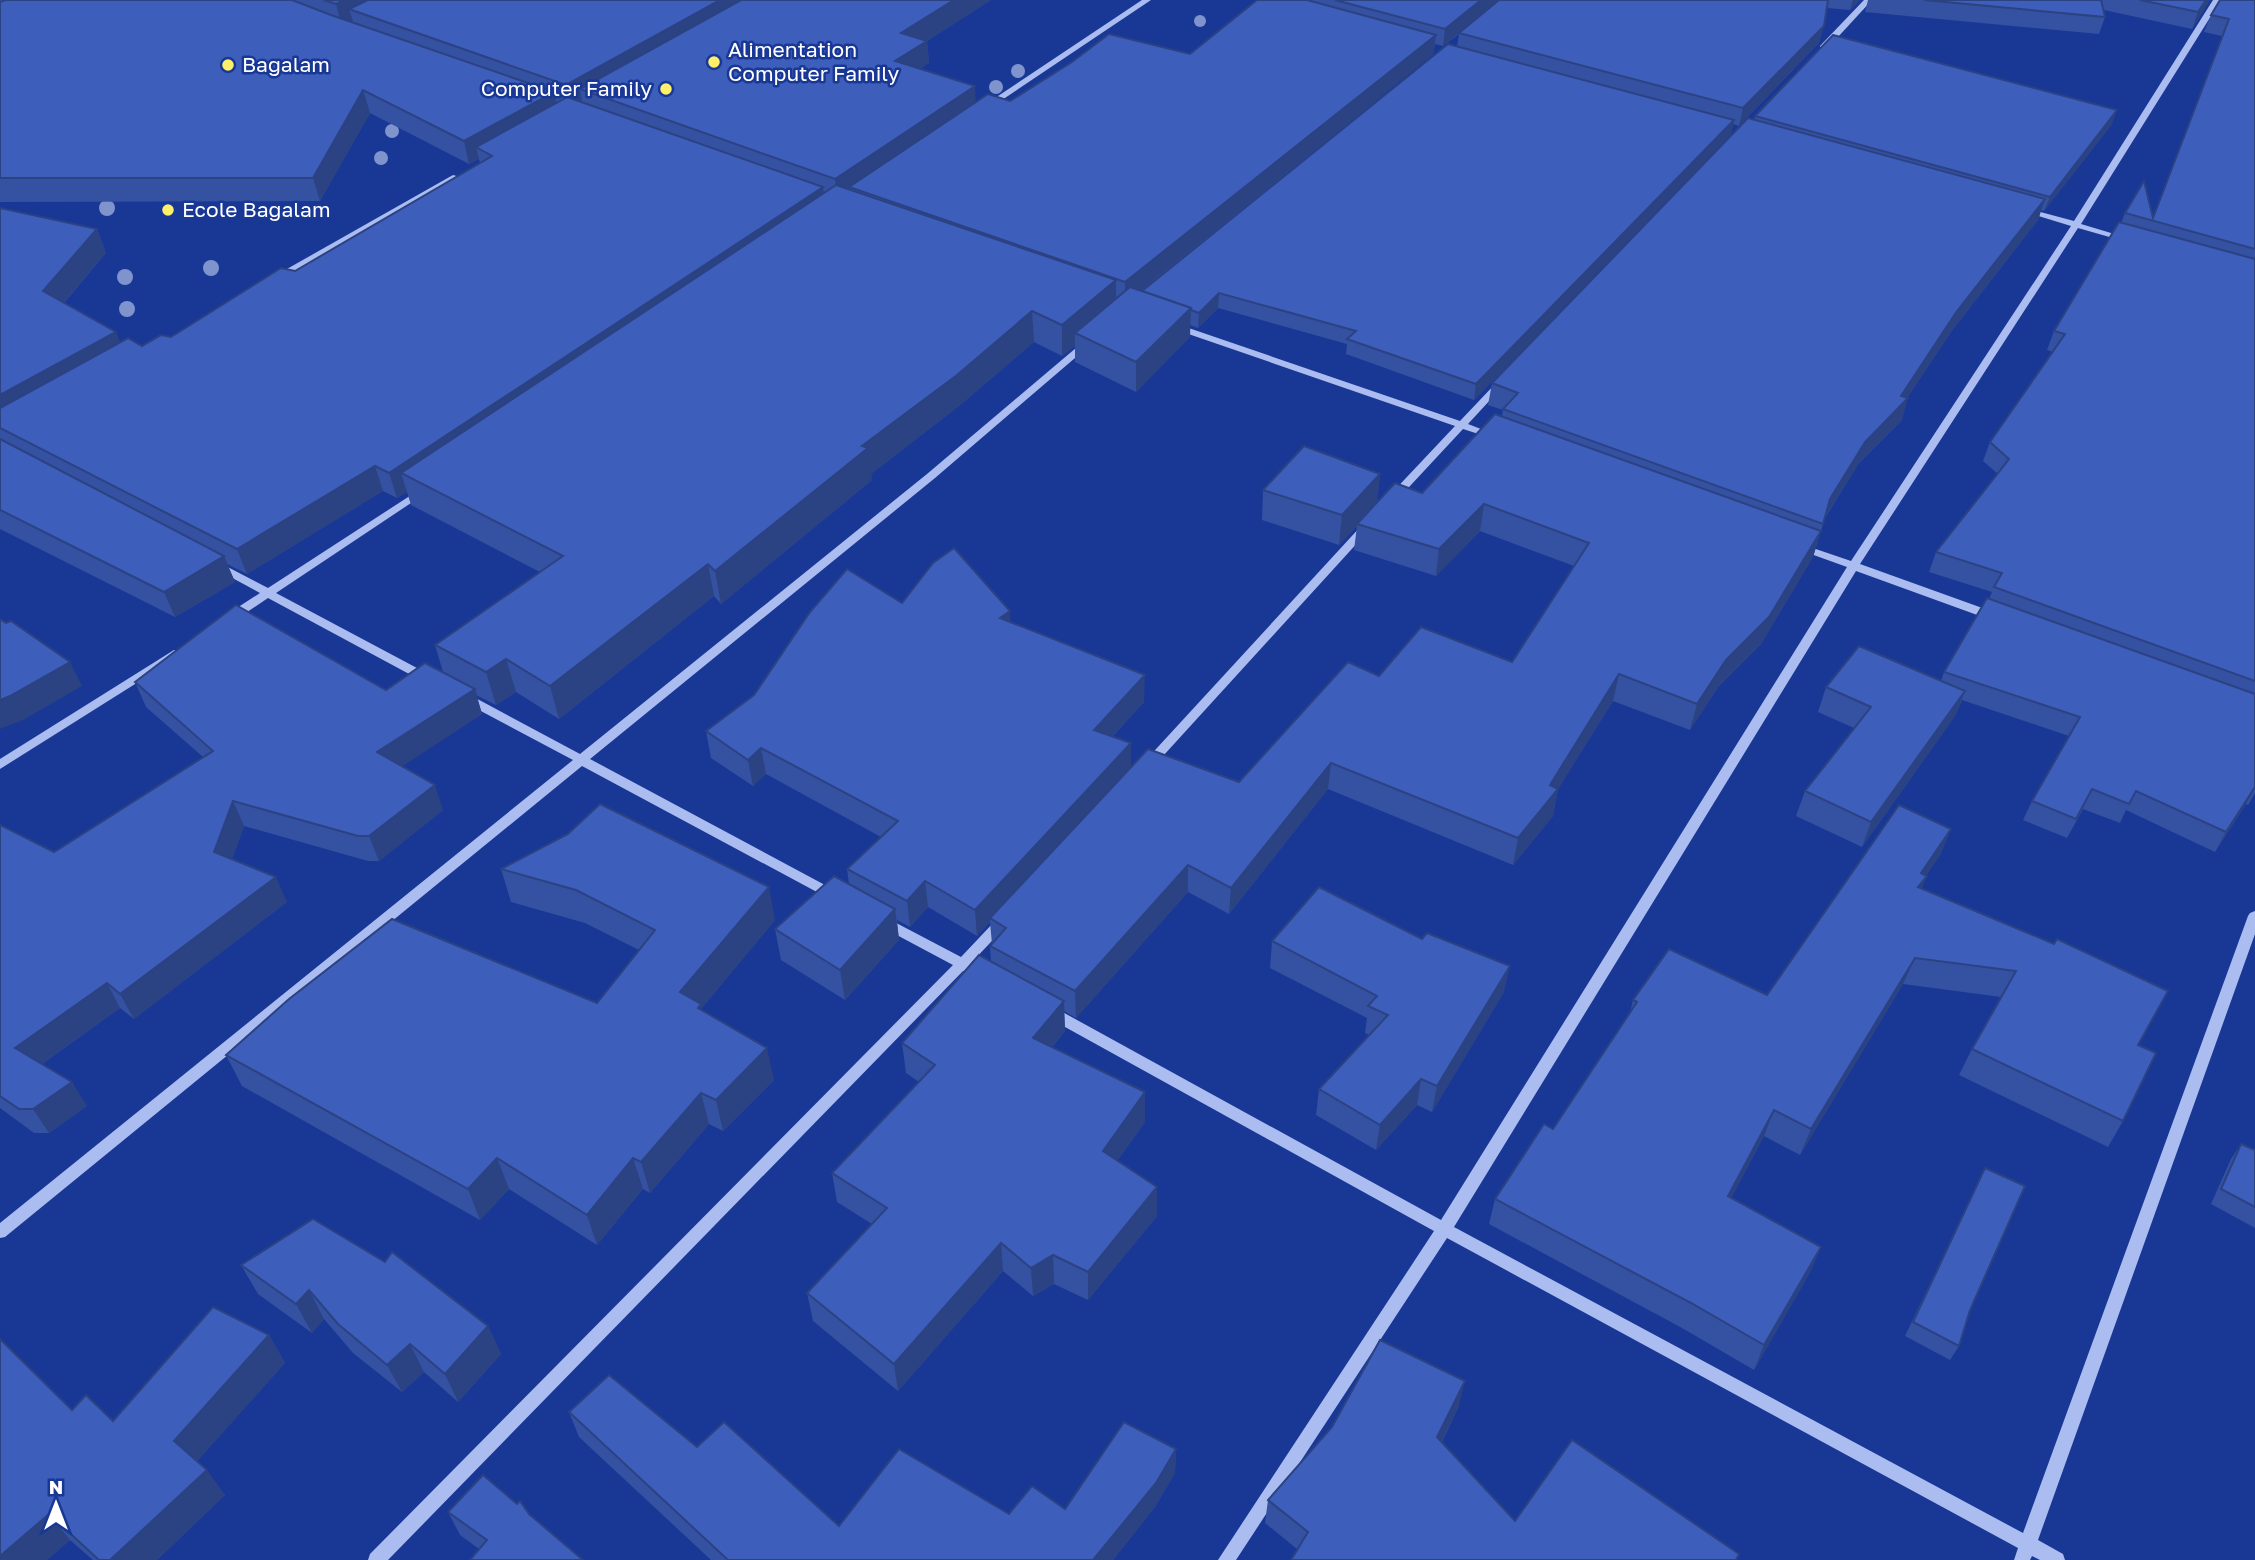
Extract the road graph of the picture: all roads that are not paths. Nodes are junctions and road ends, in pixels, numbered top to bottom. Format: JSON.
{"nodes":[{"id":1,"x":1147,"y":0,"type":"edge"},
{"id":2,"x":1868,"y":0,"type":"edge"},
{"id":3,"x":2217,"y":0,"type":"edge"},
{"id":4,"x":1811,"y":61,"type":"edge"},
{"id":5,"x":975,"y":115,"type":"edge"},
{"id":6,"x":462,"y":174,"type":"edge"},
{"id":7,"x":2022,"y":210,"type":"edge"},
{"id":8,"x":2076,"y":225,"type":"junction"},
{"id":9,"x":2140,"y":243,"type":"edge"},
{"id":10,"x":272,"y":281,"type":"edge"},
{"id":11,"x":1166,"y":323,"type":"edge"},
{"id":12,"x":1096,"y":336,"type":"edge"},
{"id":13,"x":1510,"y":373,"type":"edge"},
{"id":14,"x":1461,"y":424,"type":"junction"},
{"id":15,"x":1500,"y":438,"type":"edge"},
{"id":16,"x":432,"y":484,"type":"edge"},
{"id":17,"x":1386,"y":505,"type":"edge"},
{"id":18,"x":1377,"y":515,"type":"edge"},
{"id":19,"x":1788,"y":542,"type":"edge"},
{"id":20,"x":208,"y":561,"type":"edge"},
{"id":21,"x":1853,"y":566,"type":"junction"},
{"id":22,"x":269,"y":593,"type":"junction"},
{"id":23,"x":2009,"y":622,"type":"edge"},
{"id":24,"x":222,"y":623,"type":"edge"},
{"id":25,"x":187,"y":645,"type":"edge"},
{"id":26,"x":583,"y":759,"type":"junction"},
{"id":27,"x":0,"y":765,"type":"edge"},
{"id":28,"x":1143,"y":770,"type":"edge"},
{"id":29,"x":845,"y":901,"type":"edge"},
{"id":30,"x":1011,"y":913,"type":"edge"},
{"id":31,"x":868,"y":914,"type":"edge"},
{"id":32,"x":2255,"y":916,"type":"edge"},
{"id":33,"x":963,"y":964,"type":"junction"},
{"id":34,"x":1000,"y":985,"type":"edge"},
{"id":35,"x":1037,"y":1005,"type":"edge"},
{"id":36,"x":1444,"y":1229,"type":"junction"},
{"id":37,"x":0,"y":1232,"type":"edge"},
{"id":38,"x":2028,"y":1545,"type":"junction"},
{"id":39,"x":376,"y":1560,"type":"edge"},
{"id":40,"x":1226,"y":1560,"type":"edge"},
{"id":41,"x":2022,"y":1560,"type":"edge"},
{"id":42,"x":2057,"y":1560,"type":"edge"}],
"edges":[{"from":1,"to":5,"type":"street"},
{"from":2,"to":4,"type":"street"},
{"from":3,"to":8,"type":"street"},
{"from":6,"to":10,"type":"street"},
{"from":7,"to":8,"type":"street"},
{"from":8,"to":9,"type":"street"},
{"from":8,"to":21,"type":"street"},
{"from":11,"to":14,"type":"street"},
{"from":12,"to":26,"type":"street"},
{"from":13,"to":14,"type":"street"},
{"from":14,"to":15,"type":"street"},
{"from":14,"to":17,"type":"street"},
{"from":16,"to":22,"type":"street"},
{"from":18,"to":28,"type":"street"},
{"from":19,"to":21,"type":"street"},
{"from":20,"to":22,"type":"street"},
{"from":21,"to":23,"type":"street"},
{"from":21,"to":36,"type":"street"},
{"from":22,"to":24,"type":"street"},
{"from":22,"to":26,"type":"street"},
{"from":25,"to":27,"type":"street"},
{"from":26,"to":29,"type":"street"},
{"from":26,"to":37,"type":"street"},
{"from":30,"to":33,"type":"street"},
{"from":31,"to":33,"type":"street"},
{"from":32,"to":38,"type":"street"},
{"from":33,"to":34,"type":"street"},
{"from":33,"to":39,"type":"street"},
{"from":35,"to":36,"type":"street"},
{"from":36,"to":38,"type":"street"},
{"from":36,"to":40,"type":"street"},
{"from":38,"to":41,"type":"street"},
{"from":38,"to":42,"type":"street"}]}
